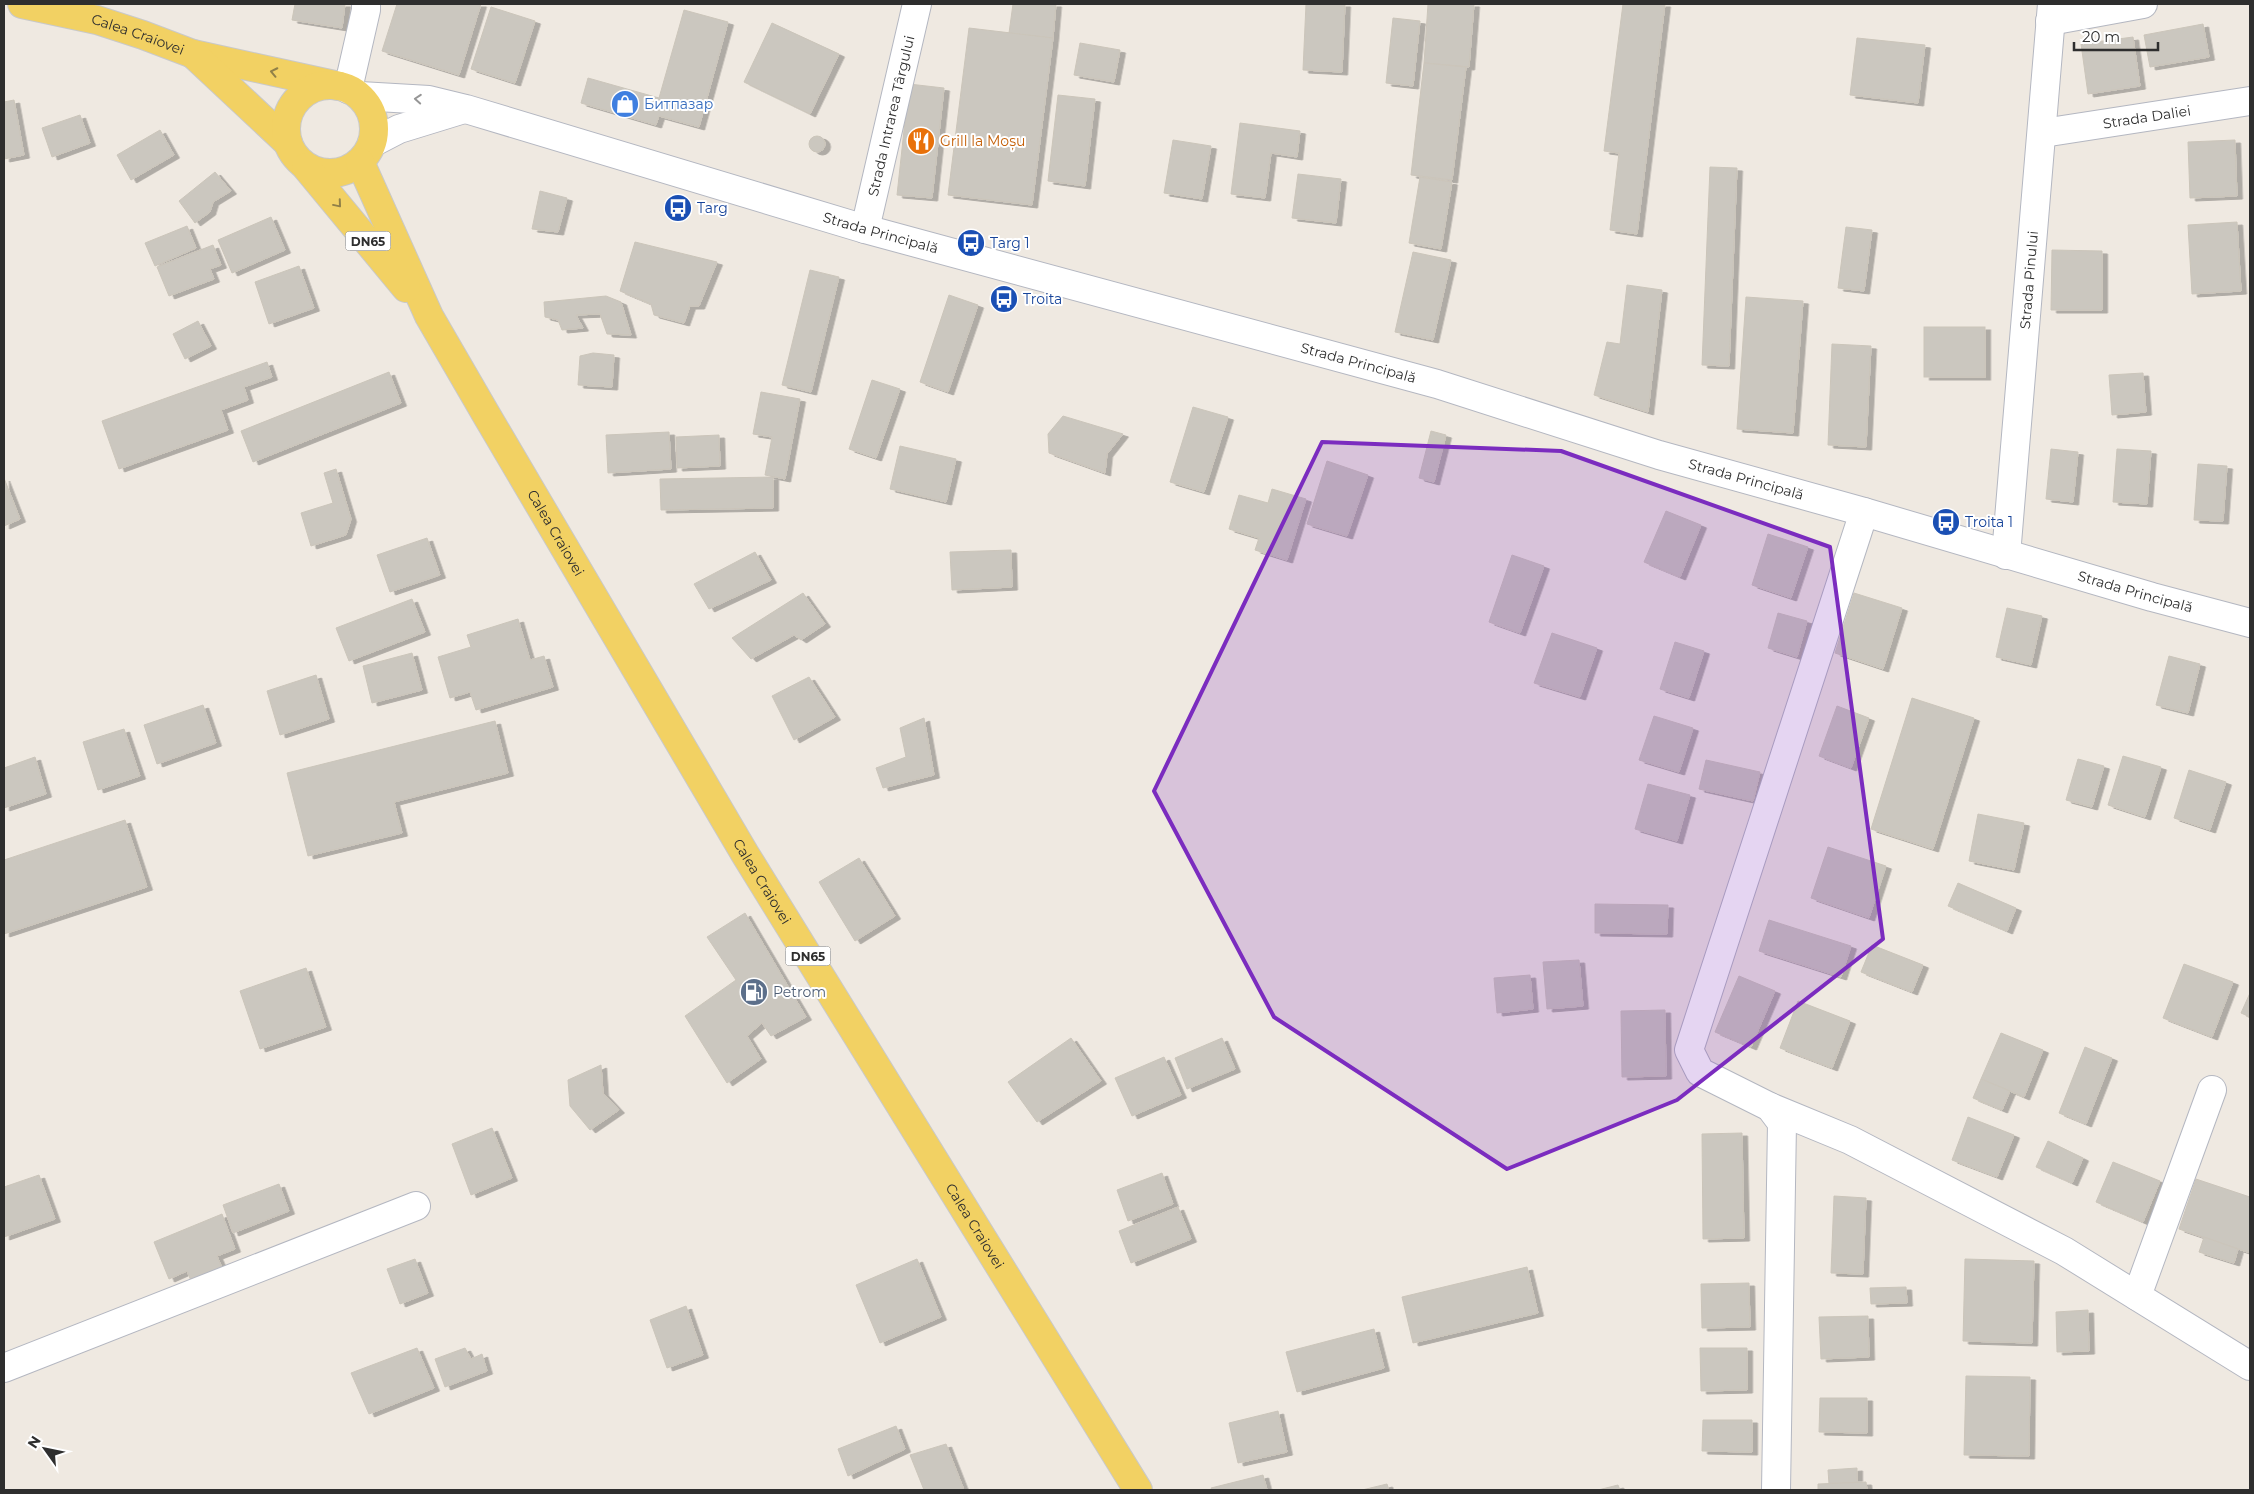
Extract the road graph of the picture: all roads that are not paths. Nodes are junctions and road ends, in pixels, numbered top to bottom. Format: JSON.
{"nodes":[{"id":1,"x":22,"y":4,"type":"edge"},
{"id":2,"x":366,"y":4,"type":"edge"},
{"id":3,"x":917,"y":4,"type":"edge"},
{"id":4,"x":2144,"y":4,"type":"edge"},
{"id":5,"x":2051,"y":12,"type":"edge"},
{"id":6,"x":193,"y":54,"type":"junction"},
{"id":7,"x":349,"y":90,"type":"junction"},
{"id":8,"x":2250,"y":101,"type":"edge"},
{"id":9,"x":2250,"y":106,"type":"edge"},
{"id":10,"x":466,"y":109,"type":"junction"},
{"id":11,"x":2043,"y":133,"type":"junction"},
{"id":12,"x":288,"y":143,"type":"junction"},
{"id":13,"x":366,"y":152,"type":"junction"},
{"id":14,"x":306,"y":167,"type":"junction"},
{"id":15,"x":865,"y":229,"type":"junction"},
{"id":16,"x":429,"y":316,"type":"junction"},
{"id":17,"x":1864,"y":512,"type":"junction"},
{"id":18,"x":2006,"y":555,"type":"junction"},
{"id":19,"x":2250,"y":623,"type":"edge"},
{"id":20,"x":2212,"y":1090,"type":"dead end"},
{"id":21,"x":1770,"y":1107,"type":"junction"},
{"id":22,"x":416,"y":1206,"type":"dead end"},
{"id":23,"x":2137,"y":1296,"type":"junction"},
{"id":24,"x":2250,"y":1366,"type":"edge"},
{"id":25,"x":4,"y":1368,"type":"edge"},
{"id":26,"x":1138,"y":1490,"type":"edge"},
{"id":27,"x":1776,"y":1490,"type":"edge"}],
"edges":[{"from":1,"to":6,"type":"main road","name":"Calea Craiovei","number":"DN65"},
{"from":2,"to":7,"type":"street"},
{"from":3,"to":15,"type":"street","name":"Strada Intrarea Târgului"},
{"from":4,"to":5,"type":"street"},
{"from":5,"to":11,"type":"street","name":"Strada Pinului"},
{"from":7,"to":6,"type":"main road","name":"Calea Craiovei","number":"DN65","one_way":true},
{"from":6,"to":12,"type":"main road","name":"Calea Craiovei","number":"DN65"},
{"from":10,"to":7,"type":"street","name":"Strada Principală","one_way":true},
{"from":7,"to":12,"type":"main road"},
{"from":7,"to":13,"type":"main road","number":"DN65"},
{"from":8,"to":9,"type":"street"},
{"from":8,"to":11,"type":"street","name":"Strada Daliei"},
{"from":10,"to":13,"type":"street"},
{"from":10,"to":15,"type":"street","name":"Strada Principală"},
{"from":11,"to":18,"type":"street","name":"Strada Pinului"},
{"from":12,"to":14,"type":"main road","number":"DN65"},
{"from":13,"to":14,"type":"main road"},
{"from":13,"to":16,"type":"main road","name":"Calea Craiovei","number":"DN65"},
{"from":14,"to":16,"type":"main road","name":"Calea Craiovei","number":"DN65","one_way":true},
{"from":15,"to":17,"type":"street","name":"Strada Principală"},
{"from":16,"to":26,"type":"main road","name":"Calea Craiovei","number":"DN65"},
{"from":17,"to":18,"type":"street","name":"Strada Principală"},
{"from":17,"to":21,"type":"street"},
{"from":18,"to":19,"type":"street","name":"Strada Principală"},
{"from":20,"to":23,"type":"street"},
{"from":21,"to":23,"type":"street"},
{"from":21,"to":27,"type":"street"},
{"from":22,"to":25,"type":"street"},
{"from":23,"to":24,"type":"street"}]}
